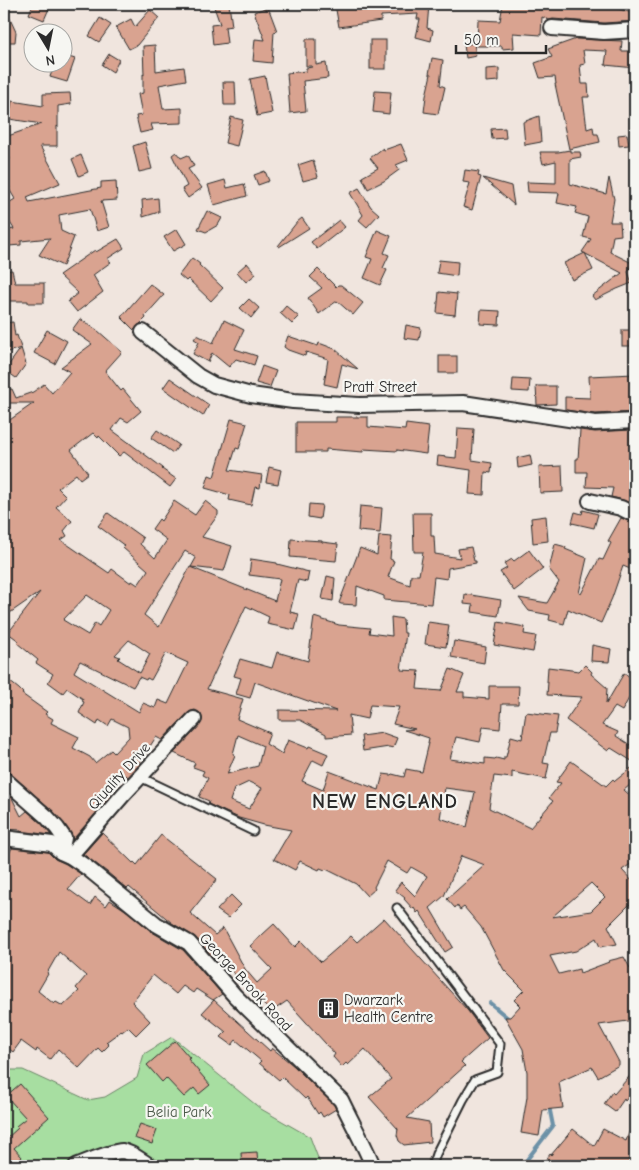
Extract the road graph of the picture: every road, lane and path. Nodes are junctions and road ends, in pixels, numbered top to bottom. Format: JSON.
{"nodes":[{"id":1,"x":552,"y":28,"type":"dead end"},
{"id":2,"x":635,"y":30,"type":"edge"},
{"id":3,"x":143,"y":332,"type":"dead end"},
{"id":4,"x":635,"y":421,"type":"edge"},
{"id":5,"x":590,"y":501,"type":"dead end"},
{"id":6,"x":635,"y":515,"type":"edge"},
{"id":7,"x":194,"y":719,"type":"dead end"},
{"id":8,"x":140,"y":777,"type":"junction"},
{"id":9,"x":4,"y":779,"type":"edge"},
{"id":10,"x":253,"y":831,"type":"dead end"},
{"id":11,"x":4,"y":838,"type":"edge"},
{"id":12,"x":66,"y":854,"type":"junction"},
{"id":13,"x":397,"y":908,"type":"dead end"},
{"id":14,"x":76,"y":1166,"type":"edge"},
{"id":15,"x":150,"y":1166,"type":"edge"},
{"id":16,"x":373,"y":1166,"type":"edge"},
{"id":17,"x":432,"y":1166,"type":"edge"}],
"edges":[{"from":1,"to":2,"type":"street"},
{"from":3,"to":4,"type":"street","name":"Pratt Street"},
{"from":5,"to":6,"type":"street"},
{"from":7,"to":8,"type":"street","name":"Qiuality Drive"},
{"from":8,"to":10,"type":"lane"},
{"from":8,"to":12,"type":"street","name":"Qiuality Drive"},
{"from":9,"to":12,"type":"street"},
{"from":11,"to":12,"type":"street","name":"George Brook Road"},
{"from":12,"to":16,"type":"street","name":"George Brook Road"},
{"from":13,"to":17,"type":"lane"},
{"from":14,"to":15,"type":"street"}]}
